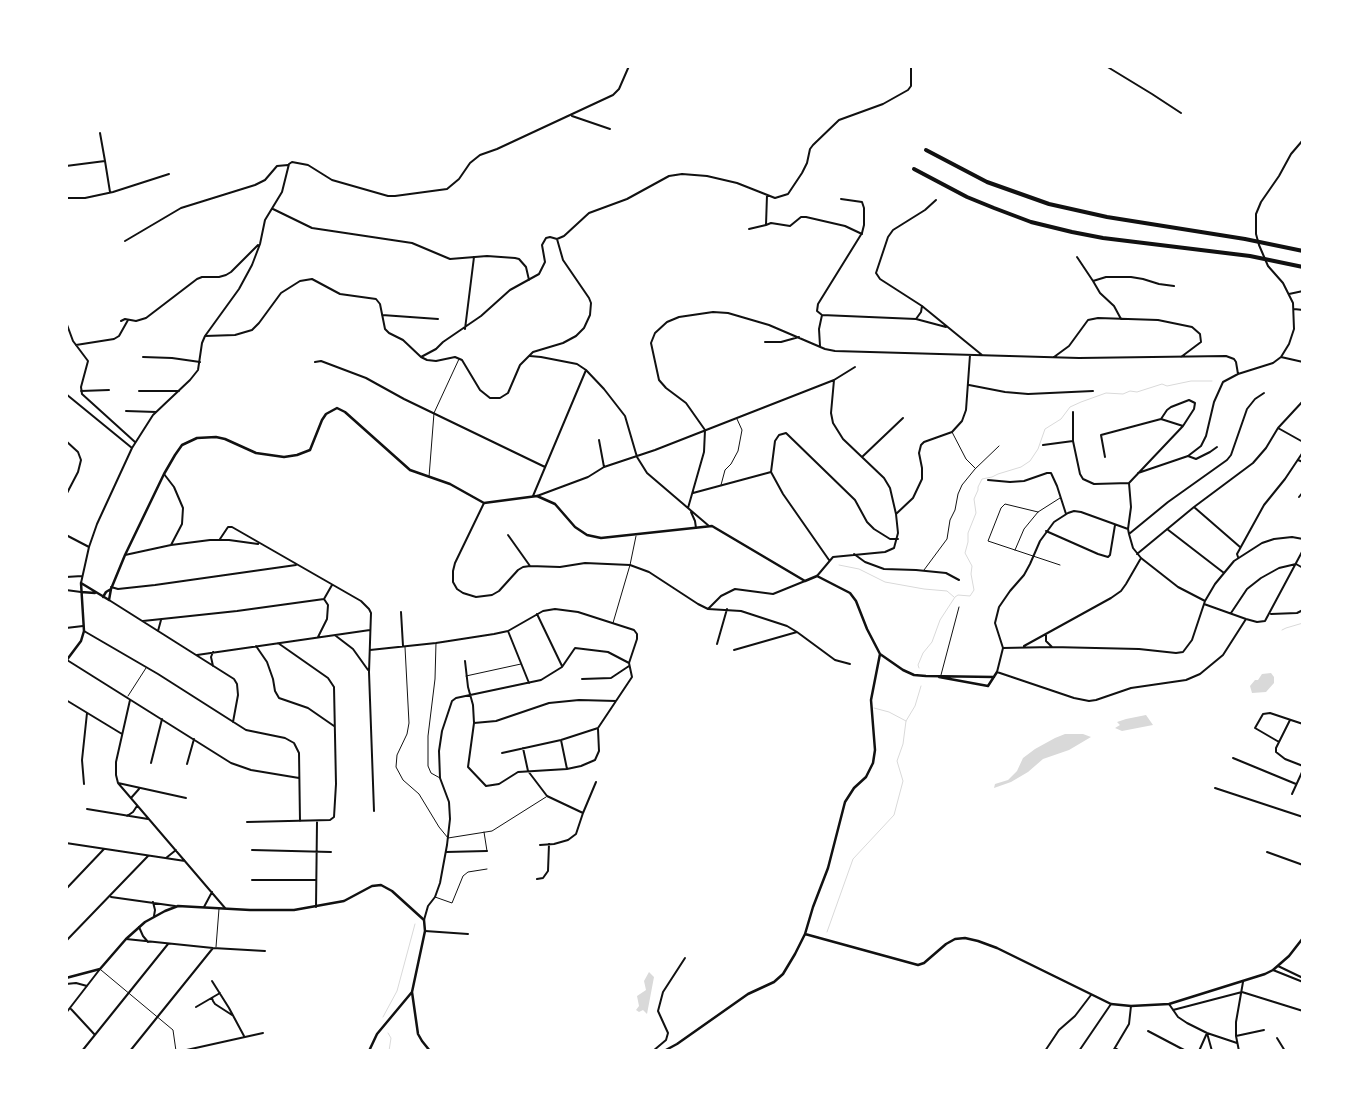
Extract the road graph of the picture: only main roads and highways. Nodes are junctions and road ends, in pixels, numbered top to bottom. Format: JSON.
{"nodes":[{"id":1,"x":926,"y":150,"type":"dead end"},
{"id":2,"x":914,"y":169,"type":"dead end"},
{"id":3,"x":1303,"y":251,"type":"edge"},
{"id":4,"x":1303,"y":268,"type":"edge"}],
"edges":[{"from":1,"to":3,"type":"highway"},
{"from":2,"to":4,"type":"highway"}]}
